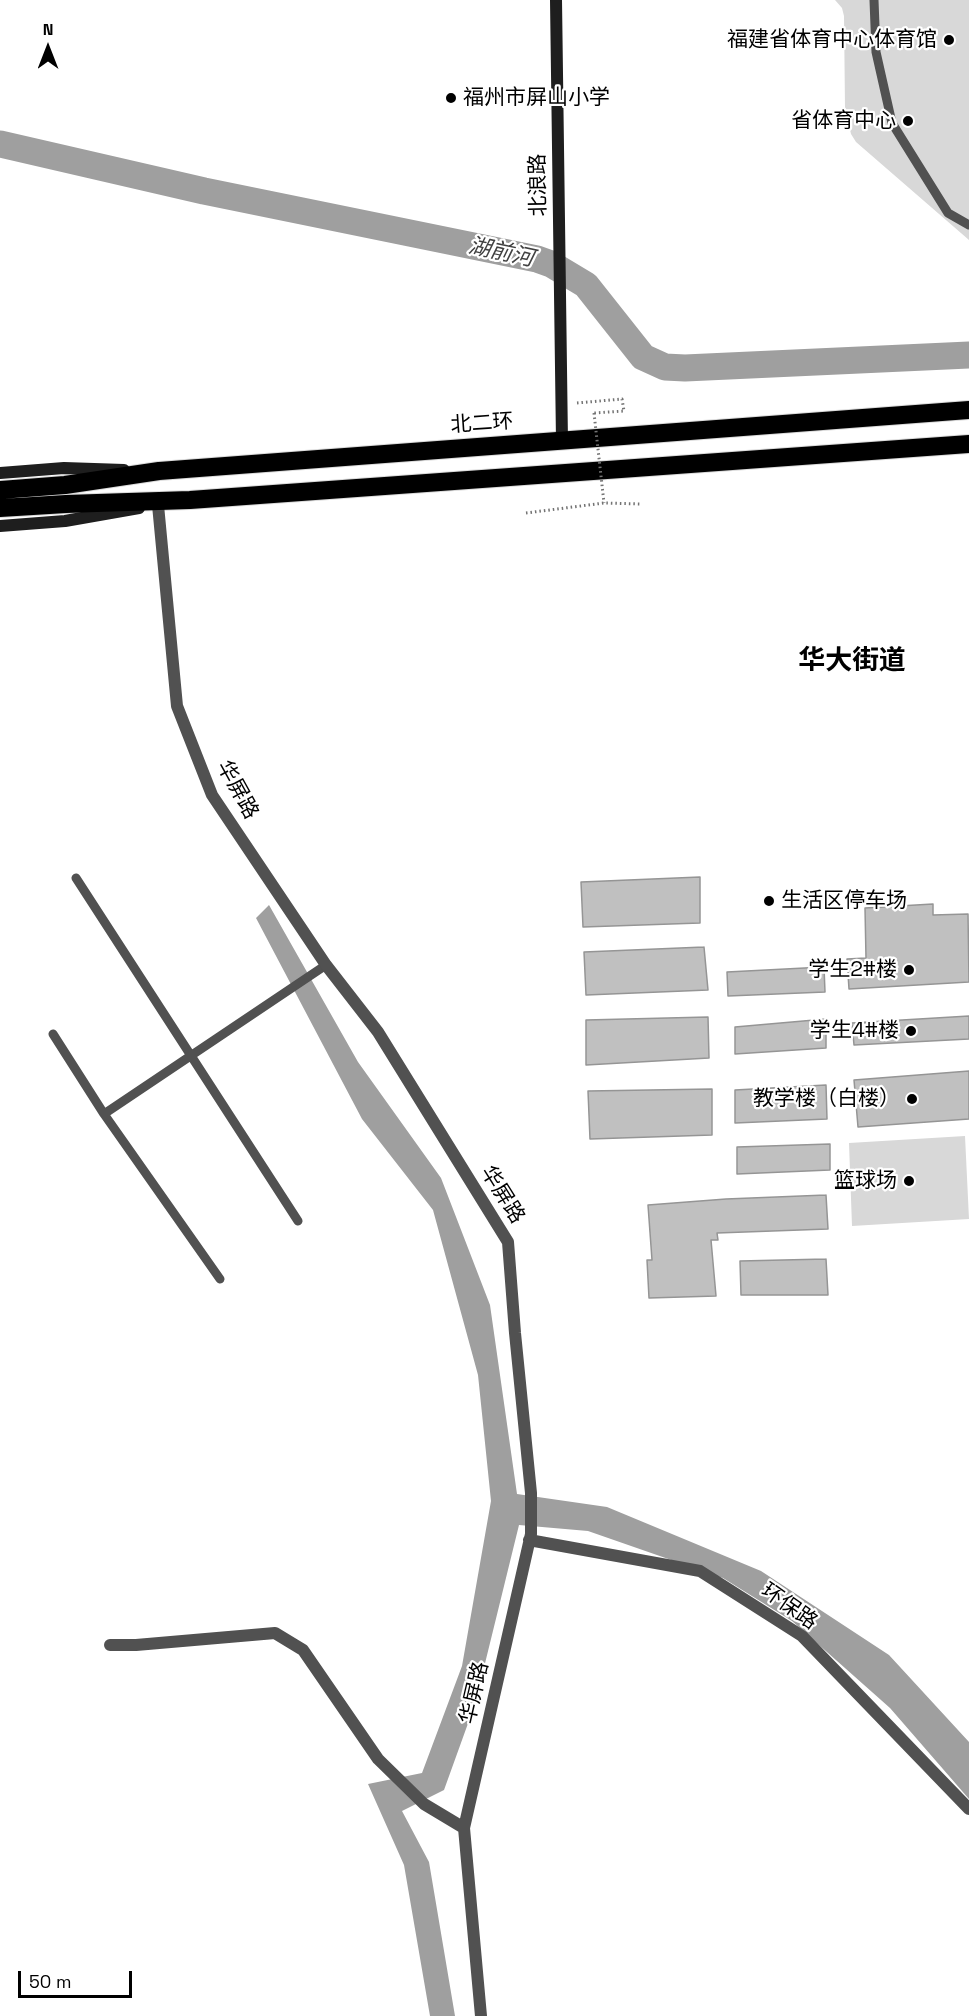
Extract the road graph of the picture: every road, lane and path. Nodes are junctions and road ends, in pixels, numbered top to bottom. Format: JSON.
{"nodes":[{"id":1,"x":556,"y":0,"type":"edge"},
{"id":2,"x":874,"y":0,"type":"edge"},
{"id":3,"x":969,"y":225,"type":"edge"},
{"id":4,"x":577,"y":403,"type":"dead end"},
{"id":5,"x":969,"y":410,"type":"edge"},
{"id":6,"x":562,"y":441,"type":"junction"},
{"id":7,"x":969,"y":444,"type":"edge"},
{"id":8,"x":159,"y":471,"type":"junction"},
{"id":9,"x":0,"y":473,"type":"edge"},
{"id":10,"x":0,"y":489,"type":"edge"},
{"id":11,"x":190,"y":500,"type":"junction"},
{"id":12,"x":604,"y":503,"type":"junction"},
{"id":13,"x":642,"y":504,"type":"dead end"},
{"id":14,"x":158,"y":505,"type":"junction"},
{"id":15,"x":0,"y":508,"type":"edge"},
{"id":16,"x":526,"y":513,"type":"dead end"},
{"id":17,"x":0,"y":526,"type":"edge"},
{"id":18,"x":76,"y":878,"type":"dead end"},
{"id":19,"x":326,"y":965,"type":"junction"},
{"id":20,"x":53,"y":1034,"type":"dead end"},
{"id":21,"x":191,"y":1055,"type":"junction"},
{"id":22,"x":104,"y":1114,"type":"junction"},
{"id":23,"x":298,"y":1221,"type":"dead end"},
{"id":24,"x":220,"y":1279,"type":"dead end"},
{"id":25,"x":530,"y":1537,"type":"junction"},
{"id":26,"x":110,"y":1645,"type":"dead end"},
{"id":27,"x":969,"y":1809,"type":"edge"},
{"id":28,"x":464,"y":1828,"type":"junction"},
{"id":29,"x":481,"y":2016,"type":"edge"}],
"edges":[{"from":1,"to":6,"type":"street","name":"北浪路"},
{"from":2,"to":3,"type":"lane"},
{"from":4,"to":12,"type":"path","bridge":true},
{"from":5,"to":6,"type":"highway","name":"北二环"},
{"from":6,"to":8,"type":"highway","name":"北二环"},
{"from":7,"to":11,"type":"highway"},
{"from":8,"to":9,"type":"street"},
{"from":8,"to":10,"type":"highway","name":"北二环"},
{"from":11,"to":14,"type":"street"},
{"from":11,"to":15,"type":"highway"},
{"from":12,"to":13,"type":"path"},
{"from":12,"to":16,"type":"path"},
{"from":14,"to":17,"type":"street"},
{"from":14,"to":19,"type":"street","name":"华屏路"},
{"from":18,"to":21,"type":"lane"},
{"from":19,"to":21,"type":"lane"},
{"from":19,"to":25,"type":"street","name":"华屏路"},
{"from":20,"to":22,"type":"lane"},
{"from":21,"to":22,"type":"lane"},
{"from":21,"to":23,"type":"lane"},
{"from":22,"to":24,"type":"lane"},
{"from":25,"to":27,"type":"street","name":"环保路"},
{"from":25,"to":28,"type":"street","name":"华屏路"},
{"from":26,"to":28,"type":"street"},
{"from":28,"to":29,"type":"street","name":"华屏路"}]}
